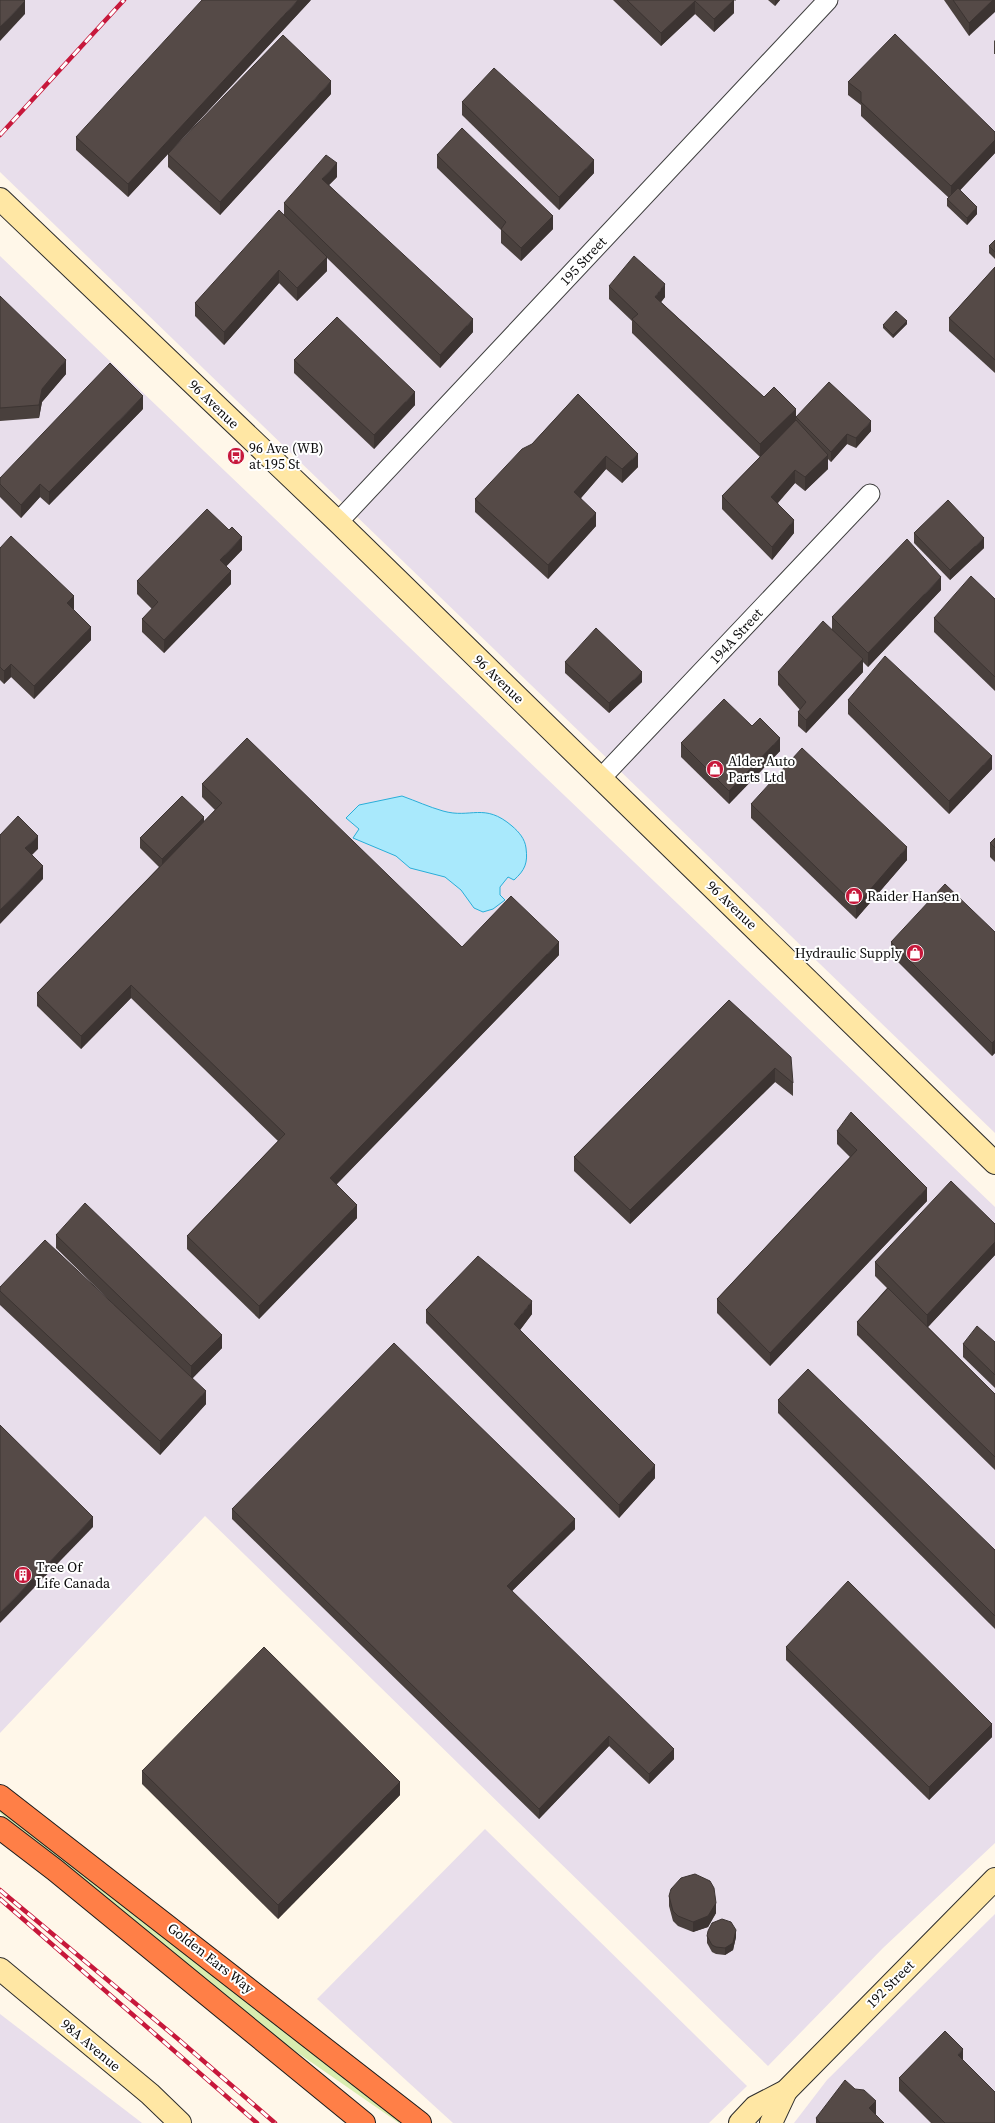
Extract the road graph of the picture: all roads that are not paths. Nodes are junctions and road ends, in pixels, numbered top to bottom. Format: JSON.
{"nodes":[{"id":1,"x":828,"y":0,"type":"edge"},
{"id":2,"x":0,"y":199,"type":"edge"},
{"id":3,"x":870,"y":494,"type":"dead end"},
{"id":4,"x":338,"y":522,"type":"junction"},
{"id":5,"x":601,"y":778,"type":"junction"},
{"id":6,"x":995,"y":1163,"type":"edge"},
{"id":7,"x":0,"y":1796,"type":"edge"},
{"id":8,"x":0,"y":1828,"type":"edge"},
{"id":9,"x":995,"y":1879,"type":"edge"},
{"id":10,"x":0,"y":1969,"type":"edge"},
{"id":11,"x":786,"y":2091,"type":"junction"},
{"id":12,"x":180,"y":2123,"type":"edge"},
{"id":13,"x":364,"y":2123,"type":"edge"},
{"id":14,"x":420,"y":2123,"type":"edge"},
{"id":15,"x":740,"y":2123,"type":"edge"},
{"id":16,"x":772,"y":2123,"type":"edge"}],
"edges":[{"from":1,"to":4,"type":"street","name":"195 Street"},
{"from":2,"to":4,"type":"main road","name":"96 Avenue"},
{"from":3,"to":5,"type":"street","name":"194A Street"},
{"from":4,"to":5,"type":"main road","name":"96 Avenue"},
{"from":5,"to":6,"type":"main road","name":"96 Avenue"},
{"from":7,"to":14,"type":"highway","name":"Golden Ears Way"},
{"from":8,"to":13,"type":"highway"},
{"from":9,"to":11,"type":"main road","name":"192 Street"},
{"from":10,"to":12,"type":"main road","name":"98A Avenue"},
{"from":11,"to":15,"type":"main road","name":"192 Street"},
{"from":11,"to":16,"type":"main road","name":"192 Street"}]}
